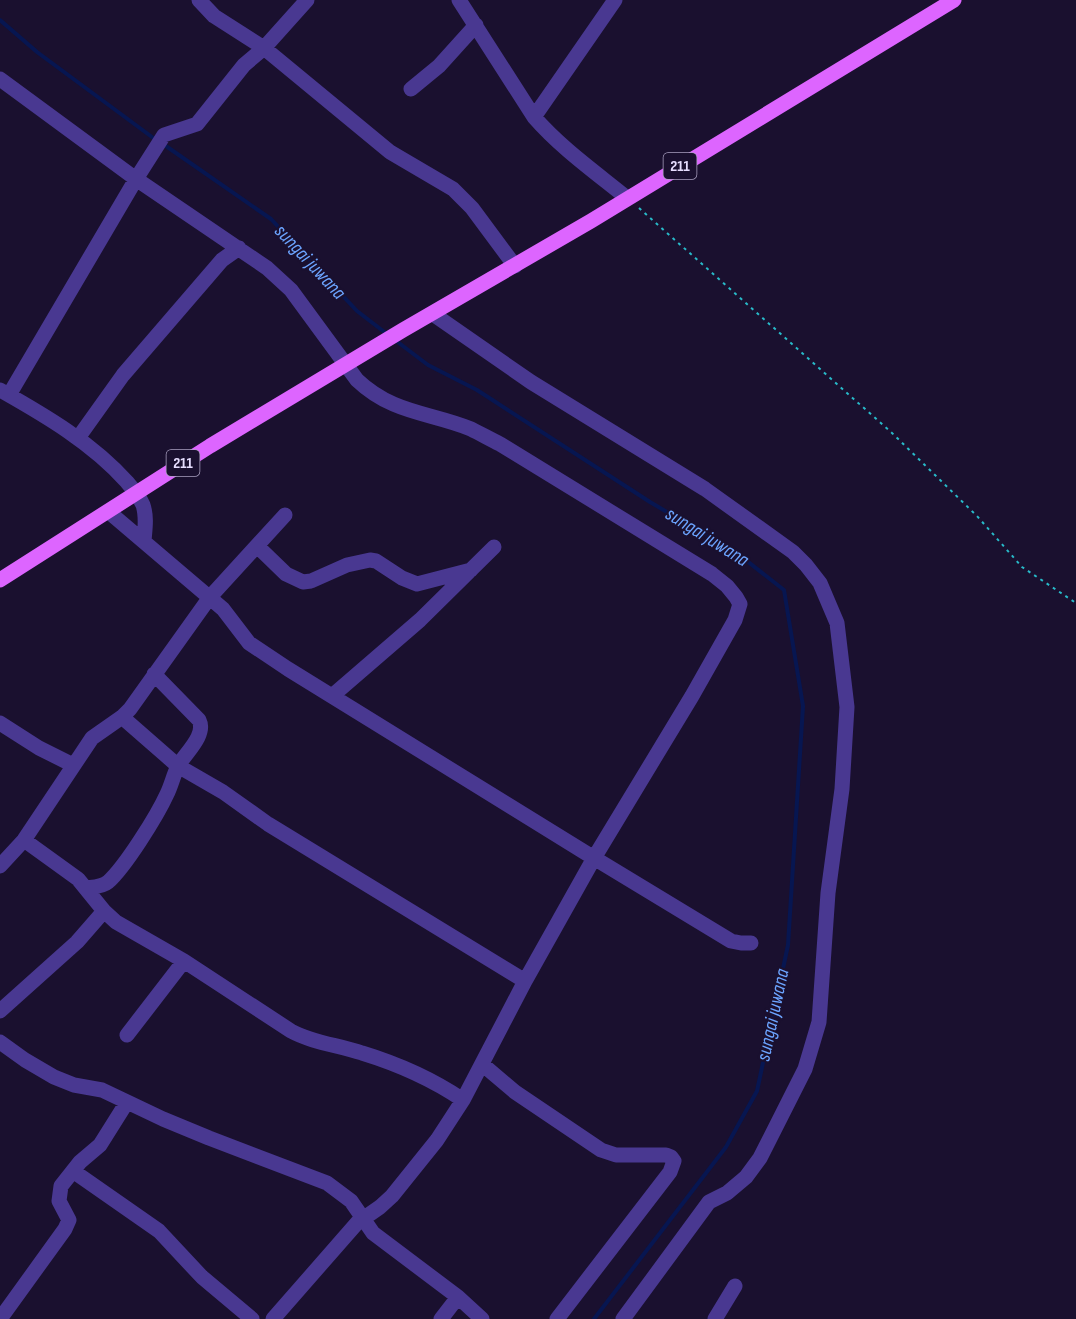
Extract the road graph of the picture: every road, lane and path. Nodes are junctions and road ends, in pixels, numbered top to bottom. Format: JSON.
{"nodes":[{"id":1,"x":199,"y":0,"type":"edge"},
{"id":2,"x":307,"y":0,"type":"edge"},
{"id":3,"x":459,"y":0,"type":"edge"},
{"id":4,"x":615,"y":0,"type":"edge"},
{"id":5,"x":954,"y":0,"type":"edge"},
{"id":6,"x":476,"y":25,"type":"junction"},
{"id":7,"x":264,"y":48,"type":"junction"},
{"id":8,"x":0,"y":79,"type":"edge"},
{"id":9,"x":411,"y":89,"type":"dead end"},
{"id":10,"x":534,"y":117,"type":"junction"},
{"id":11,"x":136,"y":178,"type":"junction"},
{"id":12,"x":627,"y":198,"type":"junction"},
{"id":13,"x":239,"y":248,"type":"junction"},
{"id":14,"x":515,"y":266,"type":"junction"},
{"id":15,"x":433,"y":314,"type":"junction"},
{"id":16,"x":347,"y":365,"type":"junction"},
{"id":17,"x":4,"y":393,"type":"edge"},
{"id":18,"x":78,"y":438,"type":"junction"},
{"id":19,"x":136,"y":493,"type":"junction"},
{"id":20,"x":109,"y":512,"type":"junction"},
{"id":21,"x":285,"y":515,"type":"dead end"},
{"id":22,"x":144,"y":541,"type":"junction"},
{"id":23,"x":257,"y":546,"type":"junction"},
{"id":24,"x":494,"y":547,"type":"dead end"},
{"id":25,"x":471,"y":570,"type":"junction"},
{"id":26,"x":0,"y":580,"type":"edge"},
{"id":27,"x":210,"y":597,"type":"junction"},
{"id":28,"x":1076,"y":603,"type":"edge"},
{"id":29,"x":154,"y":674,"type":"junction"},
{"id":30,"x":332,"y":696,"type":"junction"},
{"id":31,"x":122,"y":717,"type":"junction"},
{"id":32,"x":0,"y":723,"type":"edge"},
{"id":33,"x":73,"y":765,"type":"junction"},
{"id":34,"x":178,"y":766,"type":"junction"},
{"id":35,"x":24,"y":840,"type":"junction"},
{"id":36,"x":594,"y":858,"type":"junction"},
{"id":37,"x":0,"y":866,"type":"edge"},
{"id":38,"x":86,"y":888,"type":"junction"},
{"id":39,"x":104,"y":911,"type":"junction"},
{"id":40,"x":751,"y":943,"type":"dead end"},
{"id":41,"x":184,"y":961,"type":"junction"},
{"id":42,"x":525,"y":981,"type":"junction"},
{"id":43,"x":0,"y":1011,"type":"edge"},
{"id":44,"x":127,"y":1035,"type":"dead end"},
{"id":45,"x":0,"y":1042,"type":"edge"},
{"id":46,"x":482,"y":1064,"type":"junction"},
{"id":47,"x":464,"y":1100,"type":"junction"},
{"id":48,"x":127,"y":1102,"type":"junction"},
{"id":49,"x":73,"y":1171,"type":"junction"},
{"id":50,"x":363,"y":1218,"type":"junction"},
{"id":51,"x":735,"y":1286,"type":"dead end"},
{"id":52,"x":458,"y":1297,"type":"junction"},
{"id":53,"x":0,"y":1318,"type":"edge"},
{"id":54,"x":252,"y":1319,"type":"edge"},
{"id":55,"x":273,"y":1319,"type":"edge"},
{"id":56,"x":441,"y":1319,"type":"edge"},
{"id":57,"x":482,"y":1319,"type":"edge"},
{"id":58,"x":557,"y":1319,"type":"edge"},
{"id":59,"x":623,"y":1319,"type":"edge"},
{"id":60,"x":716,"y":1319,"type":"edge"}],
"edges":[{"from":1,"to":7,"type":"street"},
{"from":2,"to":7,"type":"street"},
{"from":3,"to":6,"type":"street"},
{"from":4,"to":10,"type":"street"},
{"from":5,"to":12,"type":"main road","number":"211"},
{"from":6,"to":9,"type":"street"},
{"from":6,"to":10,"type":"street"},
{"from":7,"to":11,"type":"street"},
{"from":7,"to":14,"type":"street"},
{"from":8,"to":11,"type":"street"},
{"from":10,"to":12,"type":"street"},
{"from":11,"to":13,"type":"street"},
{"from":11,"to":17,"type":"street"},
{"from":12,"to":14,"type":"main road","number":"211"},
{"from":12,"to":28,"type":"path"},
{"from":13,"to":16,"type":"street"},
{"from":13,"to":18,"type":"street"},
{"from":14,"to":15,"type":"main road","number":"211"},
{"from":15,"to":16,"type":"main road","number":"211"},
{"from":15,"to":59,"type":"street"},
{"from":16,"to":19,"type":"main road","number":"211"},
{"from":16,"to":36,"type":"street"},
{"from":17,"to":18,"type":"street"},
{"from":18,"to":19,"type":"street"},
{"from":19,"to":20,"type":"main road","number":"211"},
{"from":19,"to":22,"type":"street"},
{"from":20,"to":22,"type":"street"},
{"from":20,"to":26,"type":"main road","number":"211"},
{"from":21,"to":23,"type":"street"},
{"from":22,"to":27,"type":"street"},
{"from":23,"to":25,"type":"street"},
{"from":23,"to":27,"type":"street"},
{"from":24,"to":25,"type":"street"},
{"from":25,"to":30,"type":"street"},
{"from":27,"to":29,"type":"street"},
{"from":27,"to":30,"type":"street"},
{"from":29,"to":31,"type":"street"},
{"from":29,"to":34,"type":"street"},
{"from":30,"to":36,"type":"street"},
{"from":31,"to":33,"type":"street"},
{"from":31,"to":34,"type":"street"},
{"from":32,"to":33,"type":"street"},
{"from":33,"to":35,"type":"street"},
{"from":34,"to":38,"type":"street"},
{"from":34,"to":42,"type":"street"},
{"from":35,"to":37,"type":"street"},
{"from":35,"to":38,"type":"street"},
{"from":36,"to":40,"type":"street"},
{"from":36,"to":42,"type":"street"},
{"from":38,"to":39,"type":"street"},
{"from":39,"to":41,"type":"street"},
{"from":39,"to":43,"type":"street"},
{"from":41,"to":44,"type":"street"},
{"from":41,"to":47,"type":"street"},
{"from":42,"to":46,"type":"street"},
{"from":45,"to":48,"type":"street"},
{"from":46,"to":47,"type":"street"},
{"from":46,"to":58,"type":"street"},
{"from":47,"to":50,"type":"street"},
{"from":48,"to":49,"type":"street"},
{"from":48,"to":50,"type":"street"},
{"from":49,"to":53,"type":"street"},
{"from":49,"to":54,"type":"street"},
{"from":50,"to":52,"type":"street"},
{"from":50,"to":55,"type":"street"},
{"from":51,"to":60,"type":"street"},
{"from":52,"to":56,"type":"street"},
{"from":52,"to":57,"type":"street"}]}
